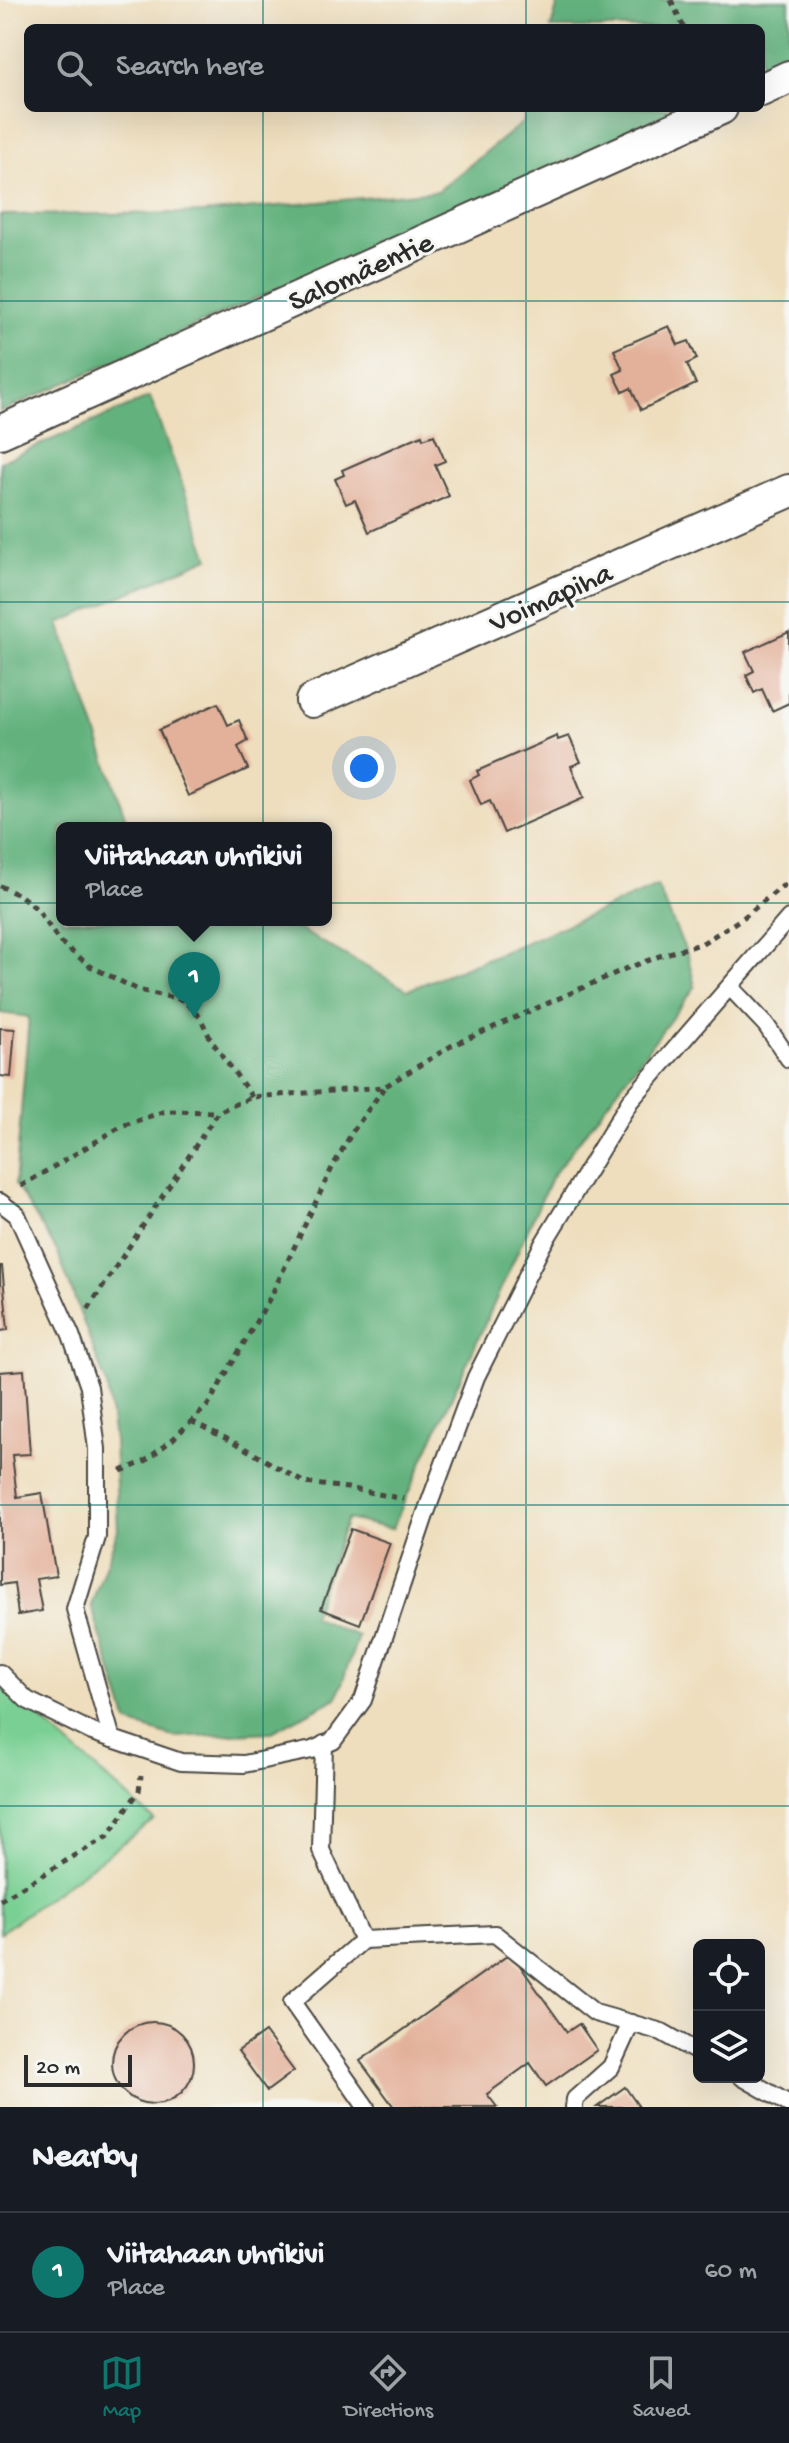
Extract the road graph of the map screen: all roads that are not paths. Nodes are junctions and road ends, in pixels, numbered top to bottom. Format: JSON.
{"nodes":[{"id":1,"x":789,"y":77,"type":"edge"},
{"id":2,"x":765,"y":88,"type":"edge"},
{"id":3,"x":712,"y":112,"type":"edge"},
{"id":4,"x":0,"y":432,"type":"edge"},
{"id":5,"x":789,"y":491,"type":"edge"},
{"id":6,"x":312,"y":701,"type":"dead end"},
{"id":7,"x":789,"y":918,"type":"edge"},
{"id":8,"x":731,"y":988,"type":"junction"},
{"id":9,"x":789,"y":1059,"type":"edge"},
{"id":10,"x":6,"y":1198,"type":"edge"},
{"id":11,"x":0,"y":1673,"type":"edge"},
{"id":12,"x":112,"y":1739,"type":"junction"},
{"id":13,"x":324,"y":1744,"type":"junction"},
{"id":14,"x":363,"y":1940,"type":"junction"},
{"id":15,"x":631,"y":2023,"type":"junction"},
{"id":16,"x":693,"y":2050,"type":"edge"},
{"id":17,"x":752,"y":2083,"type":"edge"},
{"id":18,"x":789,"y":2104,"type":"edge"},
{"id":19,"x":366,"y":2107,"type":"edge"},
{"id":20,"x":574,"y":2107,"type":"edge"}],
"edges":[{"from":1,"to":2,"type":"street"},
{"from":3,"to":4,"type":"street","name":"Salomäentie"},
{"from":5,"to":6,"type":"street","name":"Voimapiha"},
{"from":7,"to":8,"type":"lane"},
{"from":8,"to":9,"type":"lane"},
{"from":8,"to":13,"type":"lane"},
{"from":10,"to":12,"type":"lane"},
{"from":11,"to":12,"type":"lane"},
{"from":12,"to":13,"type":"lane"},
{"from":13,"to":14,"type":"lane"},
{"from":14,"to":15,"type":"lane"},
{"from":14,"to":19,"type":"lane"},
{"from":15,"to":16,"type":"lane"},
{"from":15,"to":20,"type":"lane"},
{"from":17,"to":18,"type":"lane"}]}
